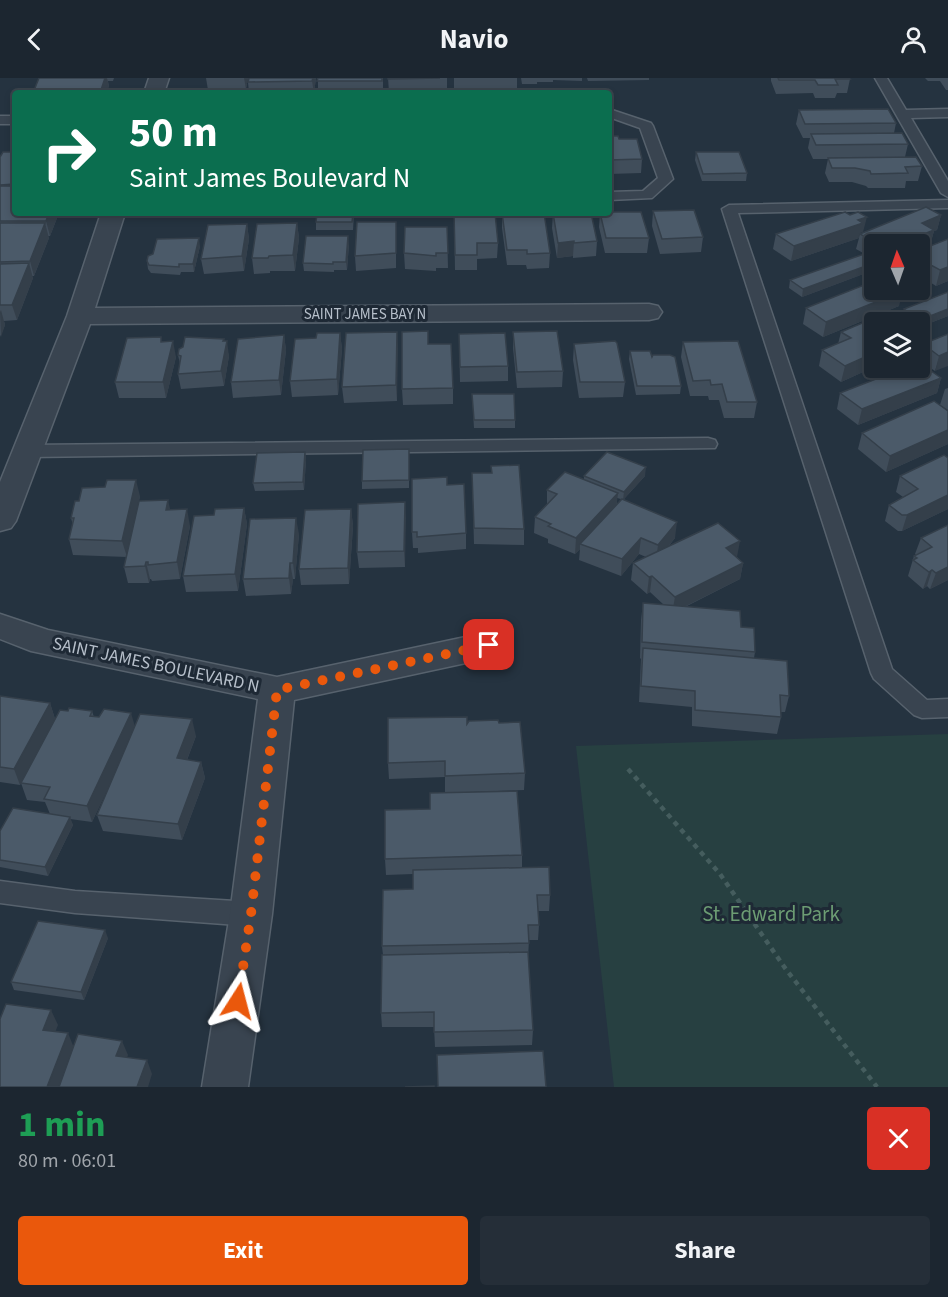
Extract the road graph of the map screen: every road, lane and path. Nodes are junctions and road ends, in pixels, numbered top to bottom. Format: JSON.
{"nodes":[{"id":1,"x":881,"y":78,"type":"edge"},
{"id":2,"x":948,"y":113,"type":"edge"},
{"id":3,"x":612,"y":114,"type":"edge"},
{"id":4,"x":902,"y":114,"type":"junction"},
{"id":5,"x":948,"y":193,"type":"edge"},
{"id":6,"x":612,"y":196,"type":"edge"},
{"id":7,"x":948,"y":204,"type":"edge"},
{"id":8,"x":112,"y":216,"type":"edge"},
{"id":9,"x":649,"y":312,"type":"dead end"},
{"id":10,"x":80,"y":316,"type":"junction"},
{"id":11,"x":708,"y":444,"type":"dead end"},
{"id":12,"x":28,"y":450,"type":"junction"},
{"id":13,"x":0,"y":521,"type":"edge"},
{"id":14,"x":0,"y":626,"type":"edge"},
{"id":15,"x":489,"y":645,"type":"dead end"},
{"id":16,"x":277,"y":690,"type":"junction"},
{"id":17,"x":948,"y":708,"type":"edge"},
{"id":18,"x":628,"y":769,"type":"dead end"},
{"id":19,"x":0,"y":892,"type":"edge"},
{"id":20,"x":251,"y":914,"type":"junction"},
{"id":21,"x":225,"y":1087,"type":"edge"},
{"id":22,"x":877,"y":1087,"type":"edge"}],
"edges":[{"from":1,"to":4,"type":"lane"},
{"from":2,"to":4,"type":"lane"},
{"from":3,"to":6,"type":"lane"},
{"from":4,"to":5,"type":"lane"},
{"from":7,"to":17,"type":"lane"},
{"from":8,"to":10,"type":"street"},
{"from":9,"to":10,"type":"street","name":"SAINT JAMES BAY N"},
{"from":10,"to":12,"type":"street"},
{"from":11,"to":12,"type":"lane"},
{"from":12,"to":13,"type":"street"},
{"from":14,"to":16,"type":"street","name":"SAINT JAMES BOULEVARD N"},
{"from":15,"to":16,"type":"street","name":"SAINT JAMES BOULEVARD N"},
{"from":16,"to":20,"type":"street"},
{"from":18,"to":22,"type":"path"},
{"from":19,"to":20,"type":"lane"},
{"from":20,"to":21,"type":"street"}]}
